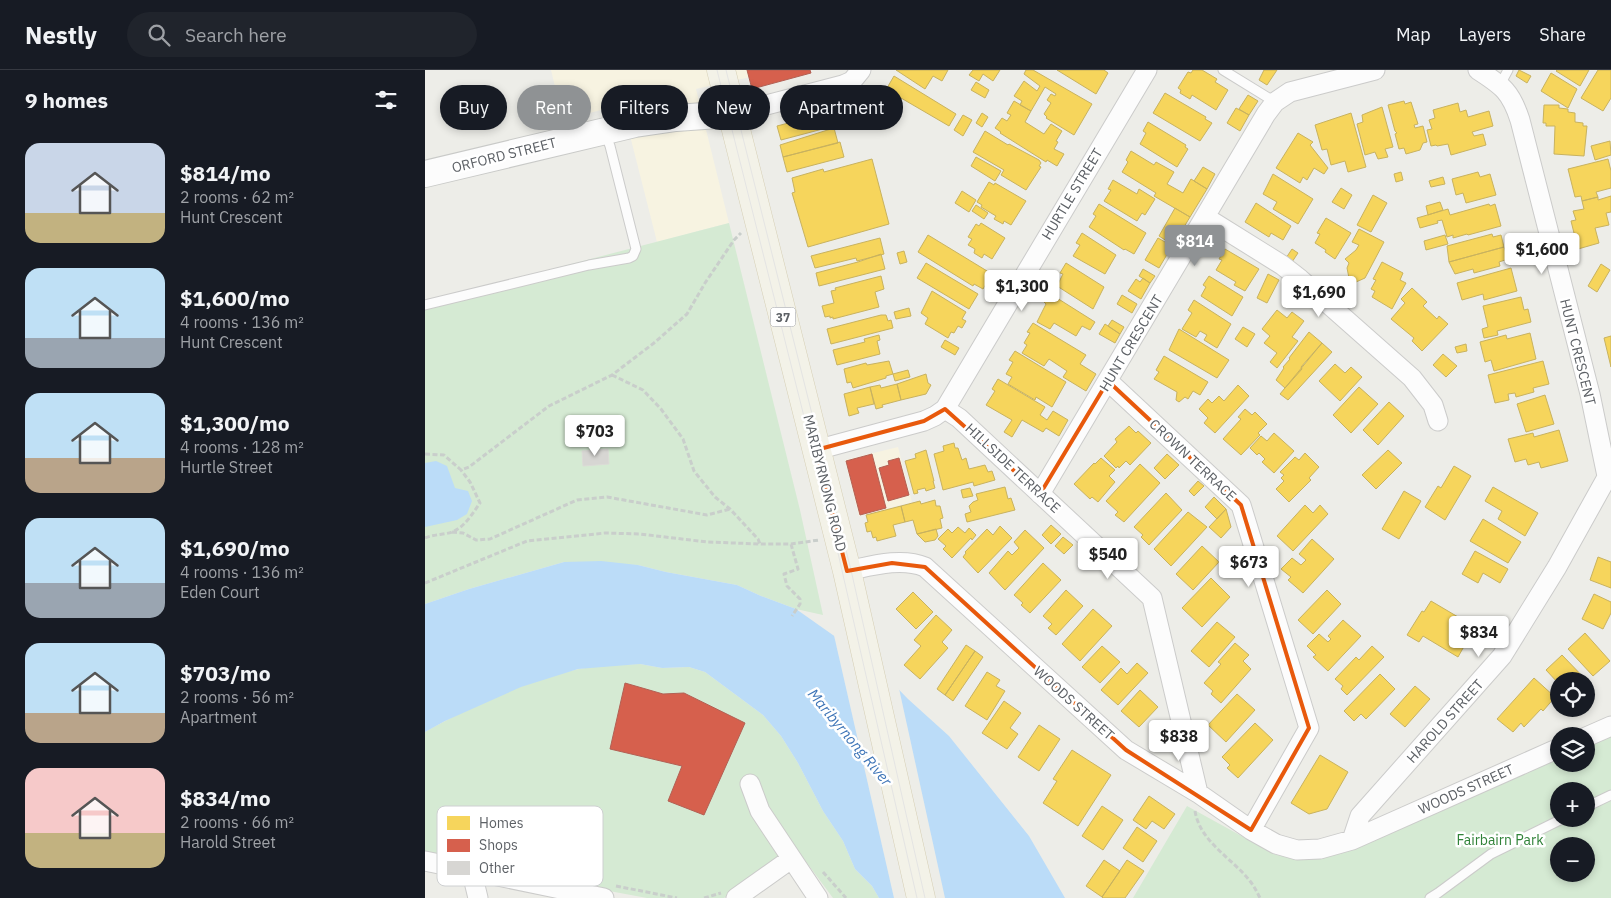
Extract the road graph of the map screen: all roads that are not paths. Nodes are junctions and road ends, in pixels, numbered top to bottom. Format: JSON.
{"nodes":[{"id":1,"x":721,"y":70,"type":"edge"},
{"id":2,"x":861,"y":70,"type":"edge"},
{"id":3,"x":1147,"y":70,"type":"edge"},
{"id":4,"x":1223,"y":70,"type":"edge"},
{"id":5,"x":1375,"y":70,"type":"edge"},
{"id":6,"x":1478,"y":70,"type":"edge"},
{"id":7,"x":1504,"y":77,"type":"edge"},
{"id":8,"x":725,"y":85,"type":"edge"},
{"id":9,"x":1275,"y":102,"type":"junction"},
{"id":10,"x":770,"y":104,"type":"edge"},
{"id":11,"x":698,"y":116,"type":"edge"},
{"id":12,"x":736,"y":130,"type":"edge"},
{"id":13,"x":604,"y":131,"type":"junction"},
{"id":14,"x":425,"y":174,"type":"edge"},
{"id":15,"x":1205,"y":217,"type":"junction"},
{"id":16,"x":425,"y":305,"type":"edge"},
{"id":17,"x":1108,"y":381,"type":"junction"},
{"id":18,"x":945,"y":409,"type":"junction"},
{"id":19,"x":1438,"y":421,"type":"dead end"},
{"id":20,"x":816,"y":450,"type":"junction"},
{"id":21,"x":1609,"y":473,"type":"edge"},
{"id":22,"x":1040,"y":494,"type":"junction"},
{"id":23,"x":847,"y":571,"type":"junction"},
{"id":24,"x":1611,"y":726,"type":"edge"},
{"id":25,"x":1595,"y":733,"type":"edge"},
{"id":26,"x":1550,"y":752,"type":"edge"},
{"id":27,"x":750,"y":784,"type":"dead end"},
{"id":28,"x":1198,"y":793,"type":"junction"},
{"id":29,"x":1611,"y":795,"type":"edge"},
{"id":30,"x":1595,"y":803,"type":"edge"},
{"id":31,"x":1550,"y":825,"type":"edge"},
{"id":32,"x":1251,"y":830,"type":"junction"},
{"id":33,"x":1352,"y":840,"type":"junction"},
{"id":34,"x":791,"y":859,"type":"junction"},
{"id":35,"x":549,"y":886,"type":"edge"},
{"id":36,"x":604,"y":898,"type":"edge"},
{"id":37,"x":736,"y":898,"type":"edge"},
{"id":38,"x":818,"y":898,"type":"edge"},
{"id":39,"x":921,"y":898,"type":"edge"},
{"id":40,"x":1430,"y":898,"type":"edge"}],
"edges":[{"from":1,"to":8,"type":"main road","name":"MARIBYRNONG ROAD"},
{"from":2,"to":10,"type":"street"},
{"from":3,"to":18,"type":"street","name":"HURTLE STREET"},
{"from":4,"to":9,"type":"lane"},
{"from":5,"to":9,"type":"street","name":"HUNT CRESCENT"},
{"from":6,"to":7,"type":"street","name":"HUNT CRESCENT"},
{"from":7,"to":21,"type":"street","name":"HUNT CRESCENT"},
{"from":9,"to":15,"type":"street","name":"HUNT CRESCENT"},
{"from":11,"to":13,"type":"main road","name":"ORFORD STREET"},
{"from":12,"to":20,"type":"main road","name":"MARIBYRNONG ROAD","number":"37"},
{"from":13,"to":14,"type":"main road","name":"ORFORD STREET"},
{"from":13,"to":16,"type":"lane"},
{"from":15,"to":17,"type":"street","name":"HUNT CRESCENT"},
{"from":15,"to":19,"type":"street"},
{"from":17,"to":22,"type":"street","name":"HUNT CRESCENT"},
{"from":17,"to":32,"type":"street","name":"CROWN TERRACE"},
{"from":18,"to":20,"type":"street","name":"HURTLE STREET"},
{"from":18,"to":22,"type":"street","name":"HILLSIDE TERRACE"},
{"from":20,"to":23,"type":"main road","name":"MARIBYRNONG ROAD","number":"37"},
{"from":21,"to":33,"type":"street","name":"HAROLD STREET"},
{"from":22,"to":28,"type":"street","name":"HILLSIDE TERRACE"},
{"from":23,"to":28,"type":"street","name":"WOODS STREET"},
{"from":23,"to":39,"type":"main road","name":"MARIBYRNONG ROAD","number":"37"},
{"from":24,"to":25,"type":"street"},
{"from":26,"to":33,"type":"street","name":"WOODS STREET"},
{"from":27,"to":34,"type":"street"},
{"from":28,"to":32,"type":"street","name":"WOODS STREET"},
{"from":29,"to":30,"type":"lane"},
{"from":31,"to":40,"type":"lane"},
{"from":32,"to":33,"type":"street","name":"WOODS STREET"},
{"from":34,"to":37,"type":"street"},
{"from":34,"to":38,"type":"street"},
{"from":35,"to":36,"type":"street"}]}
